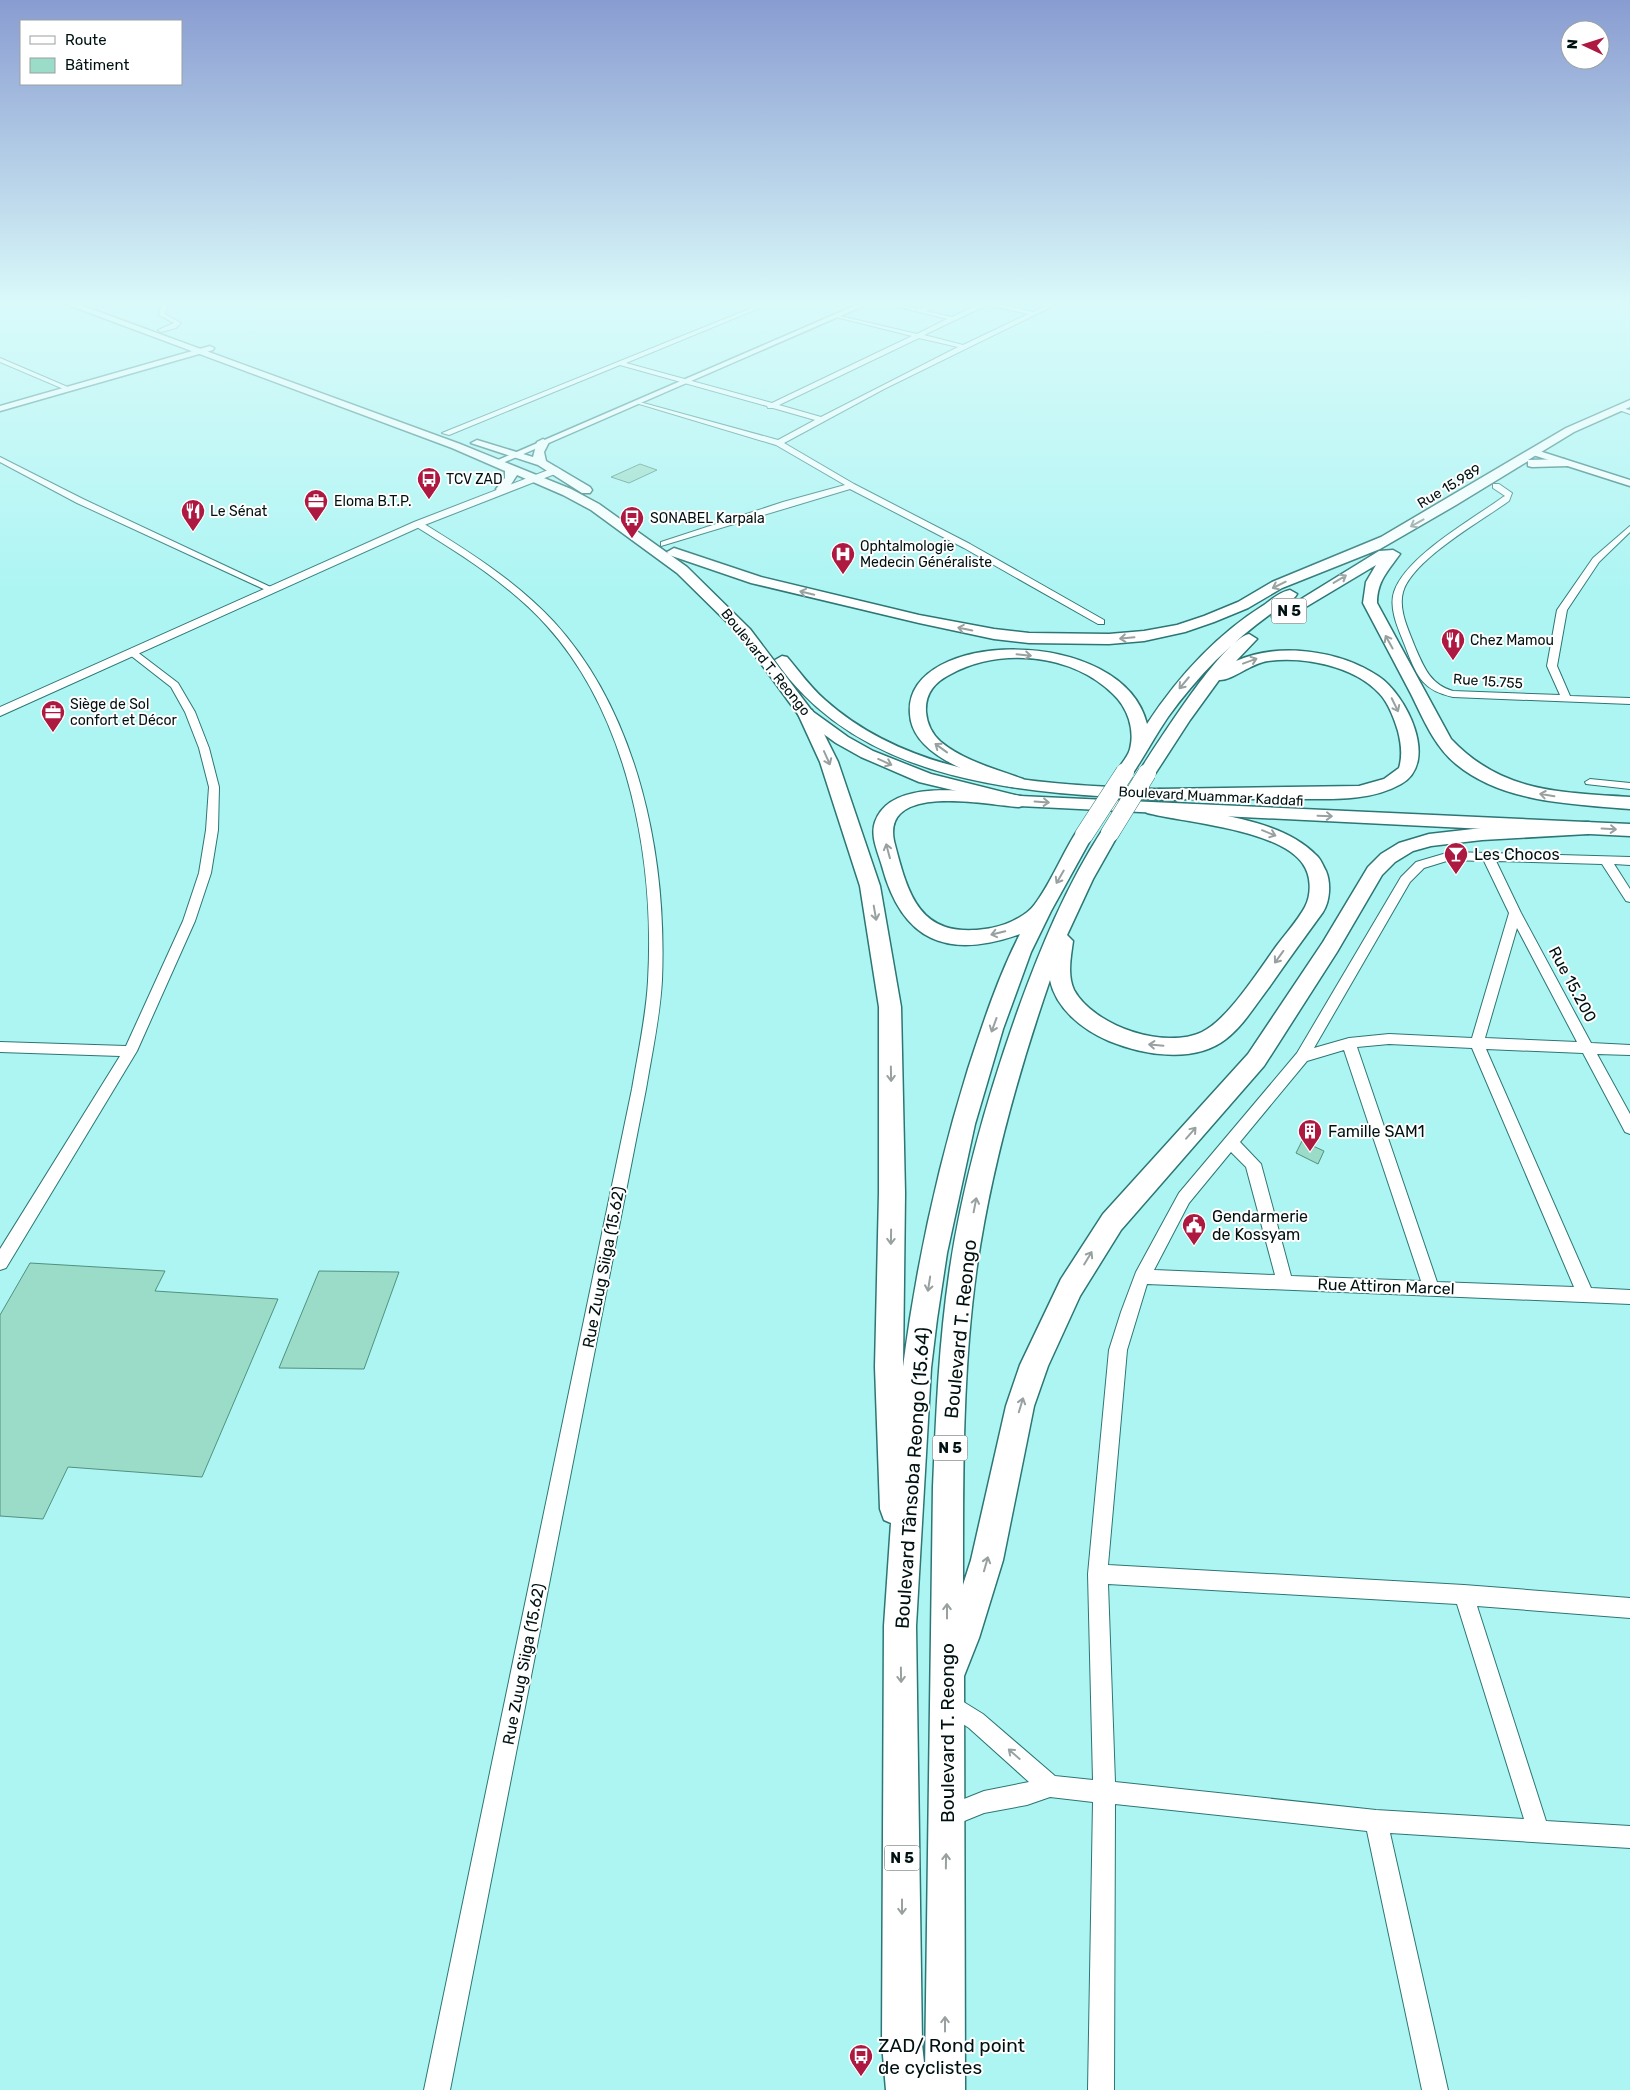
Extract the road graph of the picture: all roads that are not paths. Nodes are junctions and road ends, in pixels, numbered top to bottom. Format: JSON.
{"nodes":[{"id":1,"x":29,"y":401,"type":"edge"},
{"id":2,"x":333,"y":401,"type":"edge"},
{"id":3,"x":349,"y":401,"type":"edge"},
{"id":4,"x":527,"y":401,"type":"edge"},
{"id":5,"x":641,"y":401,"type":"edge"},
{"id":6,"x":747,"y":401,"type":"edge"},
{"id":7,"x":784,"y":401,"type":"edge"},
{"id":8,"x":858,"y":401,"type":"edge"},
{"id":9,"x":638,"y":402,"type":"junction"},
{"id":10,"x":770,"y":407,"type":"junction"},
{"id":11,"x":0,"y":409,"type":"edge"},
{"id":12,"x":1627,"y":409,"type":"edge"},
{"id":13,"x":820,"y":420,"type":"junction"},
{"id":14,"x":446,"y":433,"type":"junction"},
{"id":15,"x":544,"y":442,"type":"junction"},
{"id":16,"x":779,"y":443,"type":"junction"},
{"id":17,"x":1561,"y":445,"type":"junction"},
{"id":18,"x":515,"y":453,"type":"junction"},
{"id":19,"x":1539,"y":454,"type":"junction"},
{"id":20,"x":0,"y":459,"type":"edge"},
{"id":21,"x":1569,"y":462,"type":"junction"},
{"id":22,"x":495,"y":463,"type":"junction"},
{"id":23,"x":542,"y":463,"type":"junction"},
{"id":24,"x":511,"y":468,"type":"junction"},
{"id":25,"x":556,"y":470,"type":"junction"},
{"id":26,"x":534,"y":478,"type":"junction"},
{"id":27,"x":1630,"y":483,"type":"edge"},
{"id":28,"x":851,"y":486,"type":"junction"},
{"id":29,"x":1496,"y":486,"type":"junction"},
{"id":30,"x":502,"y":489,"type":"junction"},
{"id":31,"x":418,"y":524,"type":"junction"},
{"id":32,"x":1630,"y":528,"type":"edge"},
{"id":33,"x":1394,"y":542,"type":"junction"},
{"id":34,"x":669,"y":548,"type":"junction"},
{"id":35,"x":273,"y":590,"type":"junction"},
{"id":36,"x":1101,"y":622,"type":"dead end"},
{"id":37,"x":133,"y":653,"type":"junction"},
{"id":38,"x":1195,"y":698,"type":"junction"},
{"id":39,"x":1567,"y":699,"type":"junction"},
{"id":40,"x":1630,"y":701,"type":"edge"},
{"id":41,"x":810,"y":706,"type":"junction"},
{"id":42,"x":0,"y":712,"type":"edge"},
{"id":43,"x":842,"y":740,"type":"joint"},
{"id":44,"x":1138,"y":749,"type":"junction"},
{"id":45,"x":1590,"y":782,"type":"dead end"},
{"id":46,"x":1630,"y":786,"type":"edge"},
{"id":47,"x":1018,"y":792,"type":"junction"},
{"id":48,"x":1156,"y":802,"type":"junction"},
{"id":49,"x":1630,"y":803,"type":"edge"},
{"id":50,"x":1630,"y":815,"type":"edge"},
{"id":51,"x":1588,"y":828,"type":"junction"},
{"id":52,"x":1630,"y":830,"type":"edge"},
{"id":53,"x":1097,"y":834,"type":"junction"},
{"id":54,"x":1488,"y":856,"type":"junction"},
{"id":55,"x":1605,"y":860,"type":"junction"},
{"id":56,"x":1630,"y":861,"type":"edge"},
{"id":57,"x":1630,"y":898,"type":"edge"},
{"id":58,"x":1054,"y":912,"type":"junction"},
{"id":59,"x":1515,"y":913,"type":"junction"},
{"id":60,"x":1349,"y":1043,"type":"junction"},
{"id":61,"x":1477,"y":1043,"type":"junction"},
{"id":62,"x":0,"y":1046,"type":"edge"},
{"id":63,"x":1588,"y":1049,"type":"junction"},
{"id":64,"x":1630,"y":1050,"type":"edge"},
{"id":65,"x":130,"y":1051,"type":"junction"},
{"id":66,"x":1302,"y":1056,"type":"junction"},
{"id":67,"x":1630,"y":1128,"type":"edge"},
{"id":68,"x":1231,"y":1142,"type":"junction"},
{"id":69,"x":0,"y":1263,"type":"edge"},
{"id":70,"x":1142,"y":1277,"type":"junction"},
{"id":71,"x":1285,"y":1282,"type":"junction"},
{"id":72,"x":1431,"y":1288,"type":"junction"},
{"id":73,"x":1586,"y":1295,"type":"junction"},
{"id":74,"x":1630,"y":1297,"type":"edge"},
{"id":75,"x":1098,"y":1574,"type":"junction"},
{"id":76,"x":1464,"y":1595,"type":"junction"},
{"id":77,"x":1630,"y":1608,"type":"edge"},
{"id":78,"x":900,"y":1626,"type":"junction"},
{"id":79,"x":947,"y":1689,"type":"junction"},
{"id":80,"x":1050,"y":1786,"type":"junction"},
{"id":81,"x":1104,"y":1793,"type":"junction"},
{"id":82,"x":946,"y":1818,"type":"junction"},
{"id":83,"x":1376,"y":1821,"type":"junction"},
{"id":84,"x":1539,"y":1832,"type":"junction"},
{"id":85,"x":1630,"y":1837,"type":"edge"},
{"id":86,"x":437,"y":2090,"type":"edge"},
{"id":87,"x":906,"y":2090,"type":"edge"},
{"id":88,"x":945,"y":2090,"type":"edge"},
{"id":89,"x":1101,"y":2090,"type":"edge"},
{"id":90,"x":1435,"y":2090,"type":"edge"}],
"edges":[{"from":1,"to":11,"type":"street"},
{"from":2,"to":22,"type":"main road","name":"Boulevard T. Reongo"},
{"from":3,"to":14,"type":"main road","name":"Boulevard T. Reongo"},
{"from":4,"to":14,"type":"street"},
{"from":5,"to":9,"type":"street"},
{"from":6,"to":10,"type":"street"},
{"from":7,"to":10,"type":"street"},
{"from":8,"to":13,"type":"street"},
{"from":9,"to":15,"type":"street"},
{"from":9,"to":16,"type":"street"},
{"from":10,"to":13,"type":"street"},
{"from":12,"to":17,"type":"highway","number":"N 5"},
{"from":12,"to":19,"type":"highway","name":"Rue 15.989","number":"N 5"},
{"from":13,"to":16,"type":"street"},
{"from":14,"to":18,"type":"main road","name":"Boulevard T. Reongo"},
{"from":15,"to":18,"type":"street"},
{"from":15,"to":23,"type":"main road"},
{"from":16,"to":28,"type":"street"},
{"from":17,"to":19,"type":"highway","number":"N 5"},
{"from":17,"to":21,"type":"highway"},
{"from":18,"to":22,"type":"street"},
{"from":18,"to":23,"type":"main road","name":"Boulevard T. Reongo"},
{"from":19,"to":21,"type":"highway"},
{"from":19,"to":21,"type":"street"},
{"from":19,"to":29,"type":"highway","number":"N 5"},
{"from":19,"to":33,"type":"highway","name":"Rue 15.989","number":"N 5","one_way":true},
{"from":20,"to":35,"type":"street"},
{"from":21,"to":27,"type":"street"},
{"from":22,"to":24,"type":"main road","name":"Boulevard T. Reongo"},
{"from":23,"to":25,"type":"main road","name":"Boulevard T. Reongo"},
{"from":24,"to":26,"type":"main road","name":"Boulevard T. Reongo"},
{"from":24,"to":30,"type":"main road"},
{"from":25,"to":26,"type":"main road"},
{"from":25,"to":34,"type":"main road","name":"Boulevard T. Reongo"},
{"from":26,"to":30,"type":"main road"},
{"from":26,"to":41,"type":"main road","name":"Boulevard T. Reongo"},
{"from":28,"to":34,"type":"street"},
{"from":28,"to":36,"type":"street"},
{"from":29,"to":33,"type":"highway","number":"N 5"},
{"from":29,"to":39,"type":"street","name":"Rue 15.755"},
{"from":30,"to":31,"type":"main road"},
{"from":31,"to":35,"type":"main road"},
{"from":31,"to":86,"type":"street","name":"Rue Zuug Siiga (15.62)"},
{"from":32,"to":39,"type":"street"},
{"from":33,"to":34,"type":"highway","one_way":true},
{"from":38,"to":33,"type":"highway","number":"N 5","one_way":true},
{"from":33,"to":44,"type":"highway","number":"N 5","one_way":true},
{"from":49,"to":33,"type":"highway","one_way":true},
{"from":34,"to":41,"type":"main road","name":"Boulevard T. Reongo"},
{"from":35,"to":37,"type":"main road"},
{"from":37,"to":42,"type":"main road"},
{"from":37,"to":65,"type":"street"},
{"from":38,"to":48,"type":"highway","one_way":true},
{"from":38,"to":53,"type":"highway","number":"N 5","bridge":true},
{"from":39,"to":40,"type":"street","name":"Rue 15.755"},
{"from":41,"to":43,"type":"main road","name":"Boulevard T. Reongo"},
{"from":41,"to":47,"type":"main road","name":"Boulevard Muammar Kaddafi"},
{"from":41,"to":78,"type":"highway","one_way":true},
{"from":43,"to":47,"type":"main road","name":"Boulevard Muammar Kaddafi","one_way":true},
{"from":47,"to":44,"type":"highway","one_way":true},
{"from":44,"to":53,"type":"highway","number":"N 5","bridge":true},
{"from":45,"to":46,"type":"street"},
{"from":47,"to":48,"type":"main road","name":"Boulevard Muammar Kaddafi"},
{"from":58,"to":47,"type":"highway","one_way":true},
{"from":48,"to":50,"type":"main road","name":"Boulevard Muammar Kaddafi"},
{"from":48,"to":51,"type":"main road","name":"Boulevard Muammar Kaddafi","one_way":true},
{"from":48,"to":58,"type":"highway","one_way":true},
{"from":51,"to":52,"type":"main road","name":"Boulevard Muammar Kaddafi","one_way":true},
{"from":79,"to":51,"type":"highway","one_way":true},
{"from":53,"to":58,"type":"highway","name":"Boulevard T. Reongo","number":"N 5"},
{"from":54,"to":55,"type":"street"},
{"from":54,"to":59,"type":"street","name":"Rue 15.200"},
{"from":54,"to":66,"type":"street"},
{"from":55,"to":56,"type":"street"},
{"from":55,"to":57,"type":"street"},
{"from":58,"to":78,"type":"highway","name":"Boulevard Tânsoba Reongo (15.64)","number":"N 5","one_way":true},
{"from":79,"to":58,"type":"highway","name":"Boulevard T. Reongo","number":"N 5","one_way":true},
{"from":59,"to":61,"type":"street"},
{"from":59,"to":63,"type":"street","name":"Rue 15.200"},
{"from":60,"to":61,"type":"street"},
{"from":60,"to":66,"type":"street"},
{"from":60,"to":72,"type":"street"},
{"from":61,"to":63,"type":"street"},
{"from":61,"to":73,"type":"street"},
{"from":62,"to":65,"type":"street"},
{"from":63,"to":64,"type":"street"},
{"from":63,"to":67,"type":"street","name":"Rue 15.200"},
{"from":65,"to":69,"type":"street"},
{"from":66,"to":68,"type":"street"},
{"from":68,"to":70,"type":"street"},
{"from":68,"to":71,"type":"street"},
{"from":70,"to":71,"type":"street","name":"Rue Attiron Marcel"},
{"from":70,"to":75,"type":"street"},
{"from":71,"to":72,"type":"street","name":"Rue Attiron Marcel"},
{"from":72,"to":73,"type":"street","name":"Rue Attiron Marcel"},
{"from":73,"to":74,"type":"street","name":"Rue Attiron Marcel"},
{"from":75,"to":76,"type":"street"},
{"from":75,"to":81,"type":"street"},
{"from":76,"to":77,"type":"street"},
{"from":76,"to":84,"type":"street"},
{"from":78,"to":87,"type":"highway","name":"Boulevard Tânsoba Reongo (15.64)","number":"N 5","one_way":true},
{"from":80,"to":79,"type":"street","one_way":true},
{"from":79,"to":82,"type":"highway","name":"Boulevard T. Reongo","number":"N 5"},
{"from":80,"to":81,"type":"street"},
{"from":80,"to":82,"type":"street"},
{"from":81,"to":83,"type":"street"},
{"from":81,"to":89,"type":"street"},
{"from":88,"to":82,"type":"highway","name":"Boulevard T. Reongo","number":"N 5","one_way":true},
{"from":83,"to":84,"type":"street"},
{"from":83,"to":90,"type":"street"},
{"from":84,"to":85,"type":"street"}]}
